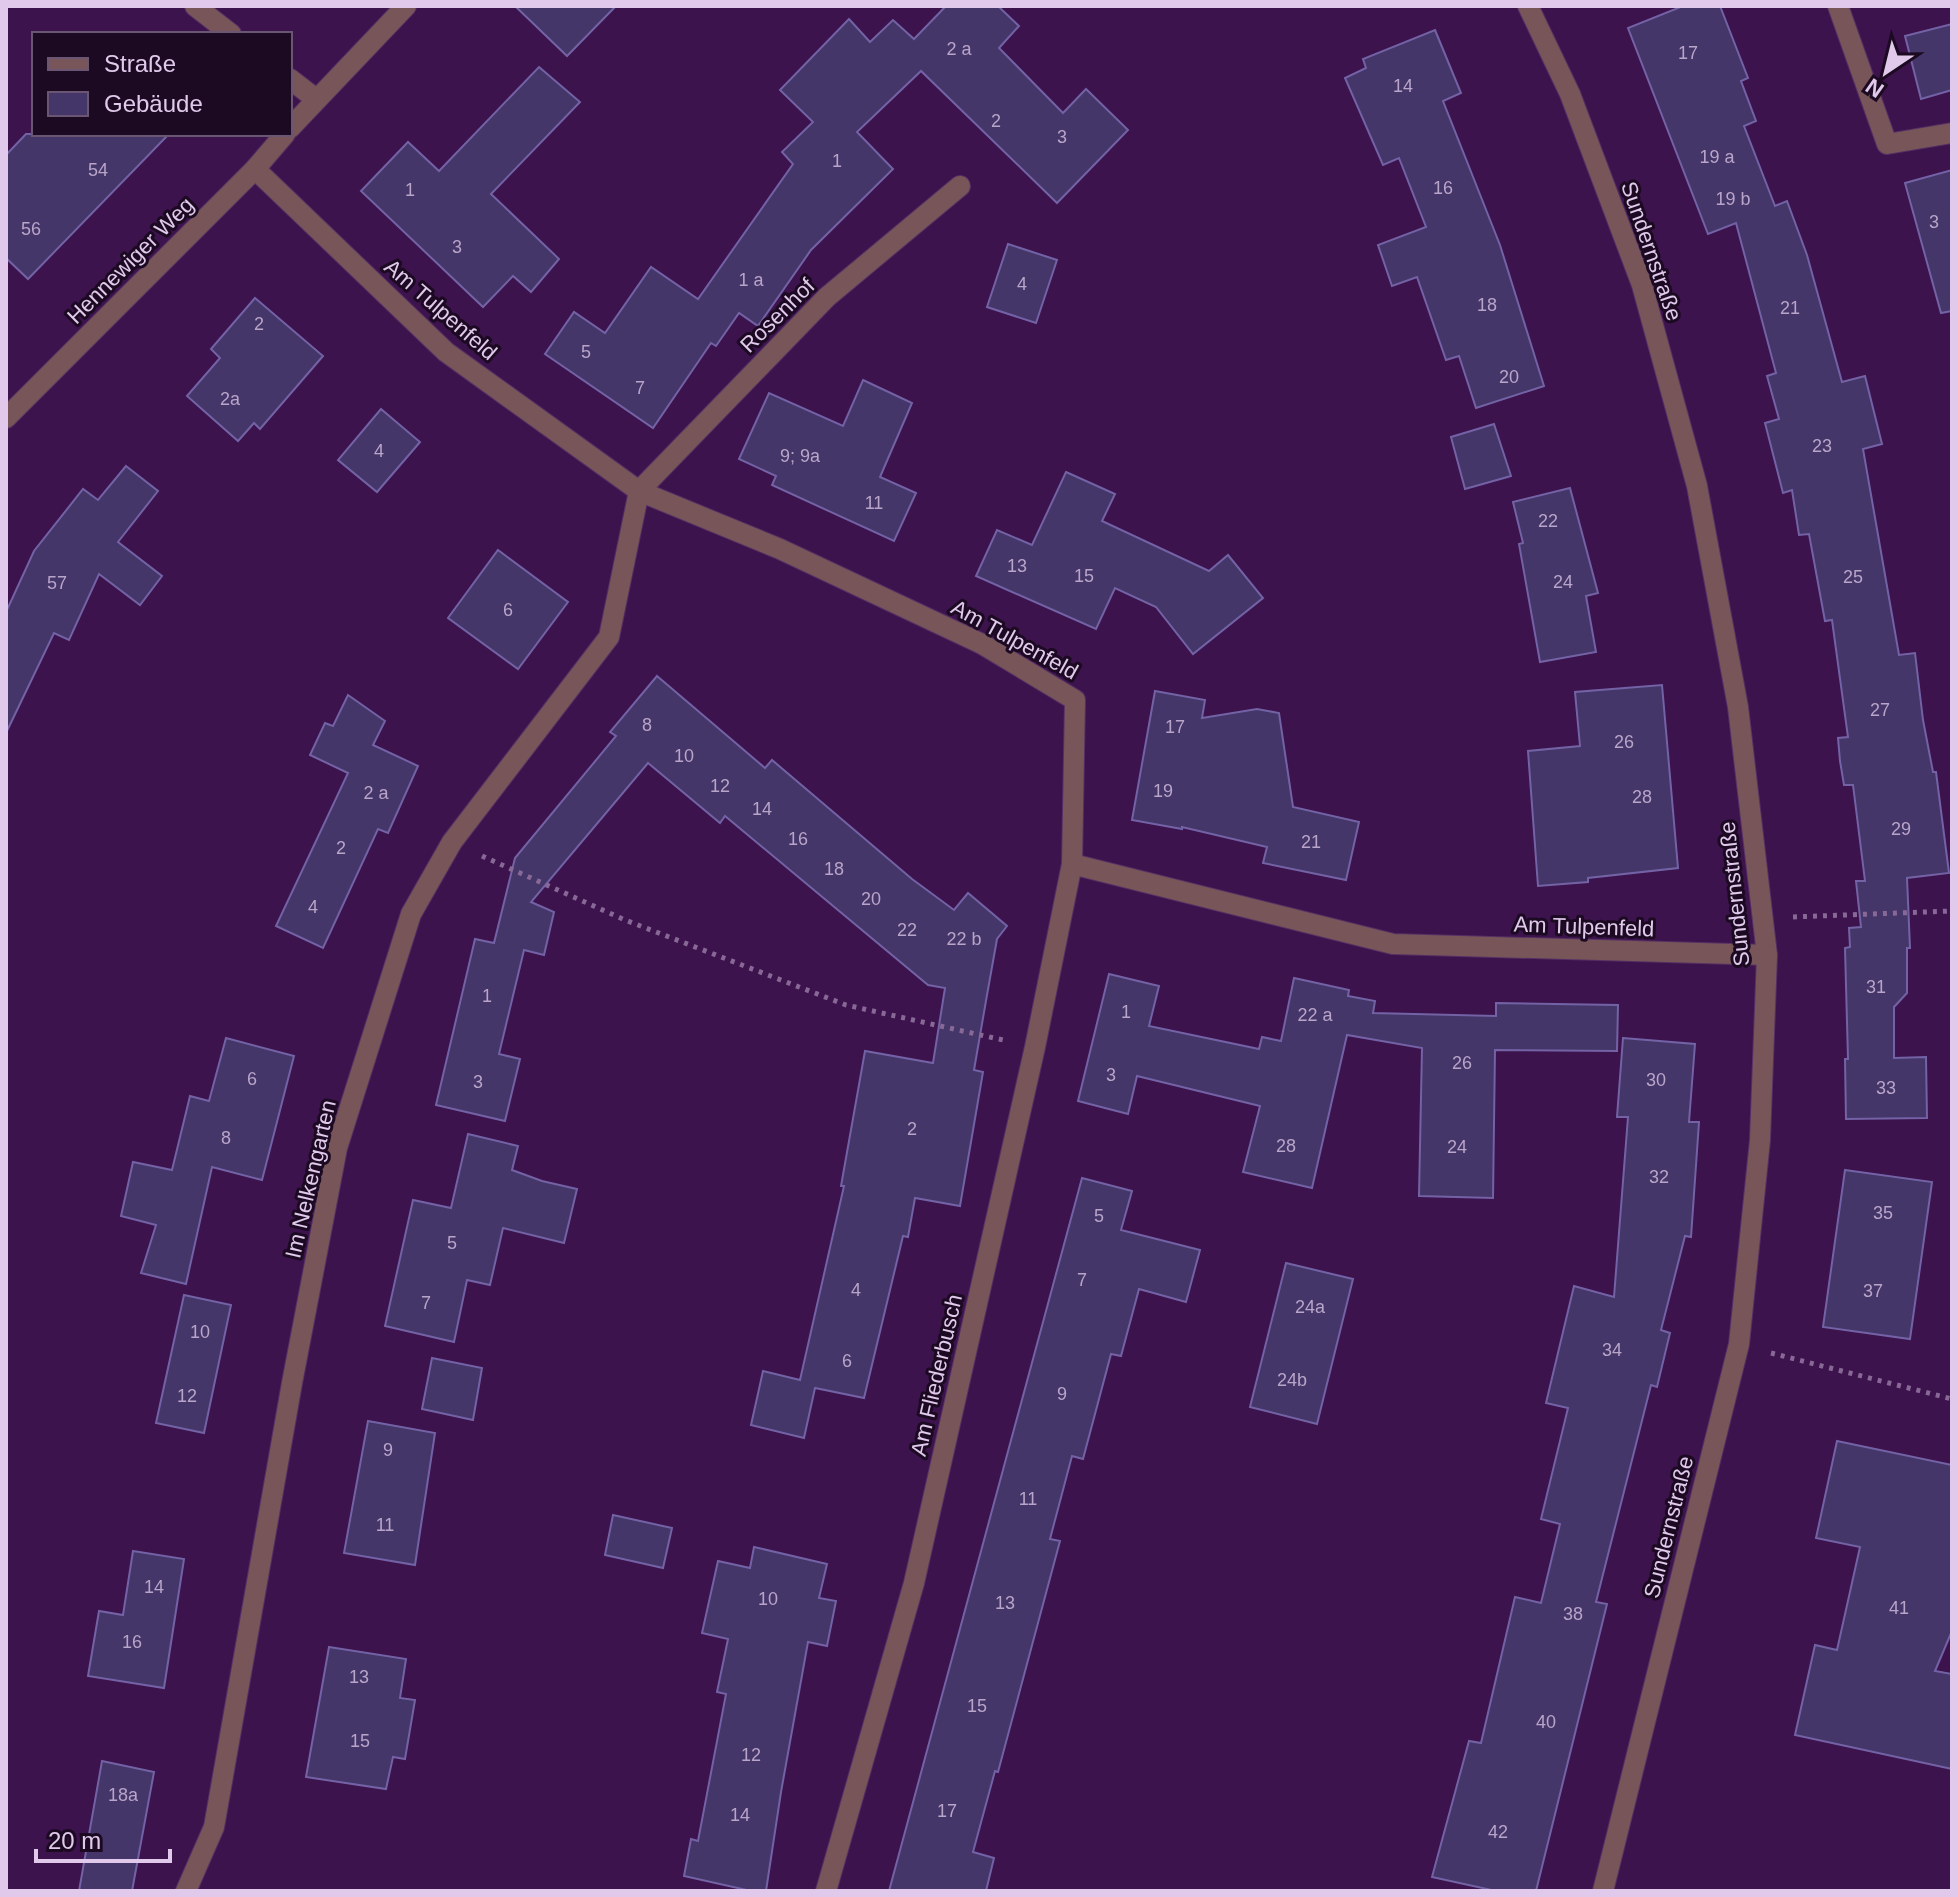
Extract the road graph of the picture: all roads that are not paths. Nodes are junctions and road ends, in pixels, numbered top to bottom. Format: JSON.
{"nodes":[{"id":1,"x":195,"y":6,"type":"edge"},
{"id":2,"x":406,"y":6,"type":"edge"},
{"id":3,"x":1528,"y":6,"type":"edge"},
{"id":4,"x":1838,"y":6,"type":"edge"},
{"id":5,"x":228,"y":32,"type":"edge"},
{"id":6,"x":292,"y":81,"type":"edge"},
{"id":7,"x":316,"y":99,"type":"junction"},
{"id":8,"x":292,"y":126,"type":"edge"},
{"id":9,"x":1952,"y":133,"type":"edge"},
{"id":10,"x":283,"y":136,"type":"edge"},
{"id":11,"x":255,"y":169,"type":"junction"},
{"id":12,"x":960,"y":186,"type":"dead end"},
{"id":13,"x":6,"y":418,"type":"edge"},
{"id":14,"x":639,"y":491,"type":"junction"},
{"id":15,"x":1072,"y":864,"type":"junction"},
{"id":16,"x":1767,"y":955,"type":"junction"},
{"id":17,"x":186,"y":1891,"type":"edge"},
{"id":18,"x":826,"y":1891,"type":"edge"},
{"id":19,"x":1603,"y":1891,"type":"edge"}],
"edges":[{"from":1,"to":5,"type":"street"},
{"from":2,"to":7,"type":"street"},
{"from":3,"to":16,"type":"street","name":"Sundernstraße"},
{"from":4,"to":9,"type":"street"},
{"from":6,"to":7,"type":"street"},
{"from":7,"to":8,"type":"street"},
{"from":10,"to":11,"type":"street","name":"Hennewiger Weg"},
{"from":11,"to":13,"type":"street","name":"Hennewiger Weg"},
{"from":11,"to":14,"type":"street","name":"Am Tulpenfeld"},
{"from":12,"to":14,"type":"street","name":"Rosenhof"},
{"from":14,"to":15,"type":"street","name":"Am Tulpenfeld"},
{"from":14,"to":17,"type":"street","name":"Im Nelkengarten"},
{"from":15,"to":16,"type":"street","name":"Am Tulpenfeld"},
{"from":15,"to":18,"type":"street","name":"Am Fliederbusch"},
{"from":16,"to":19,"type":"street","name":"Sundernstraße"}]}
